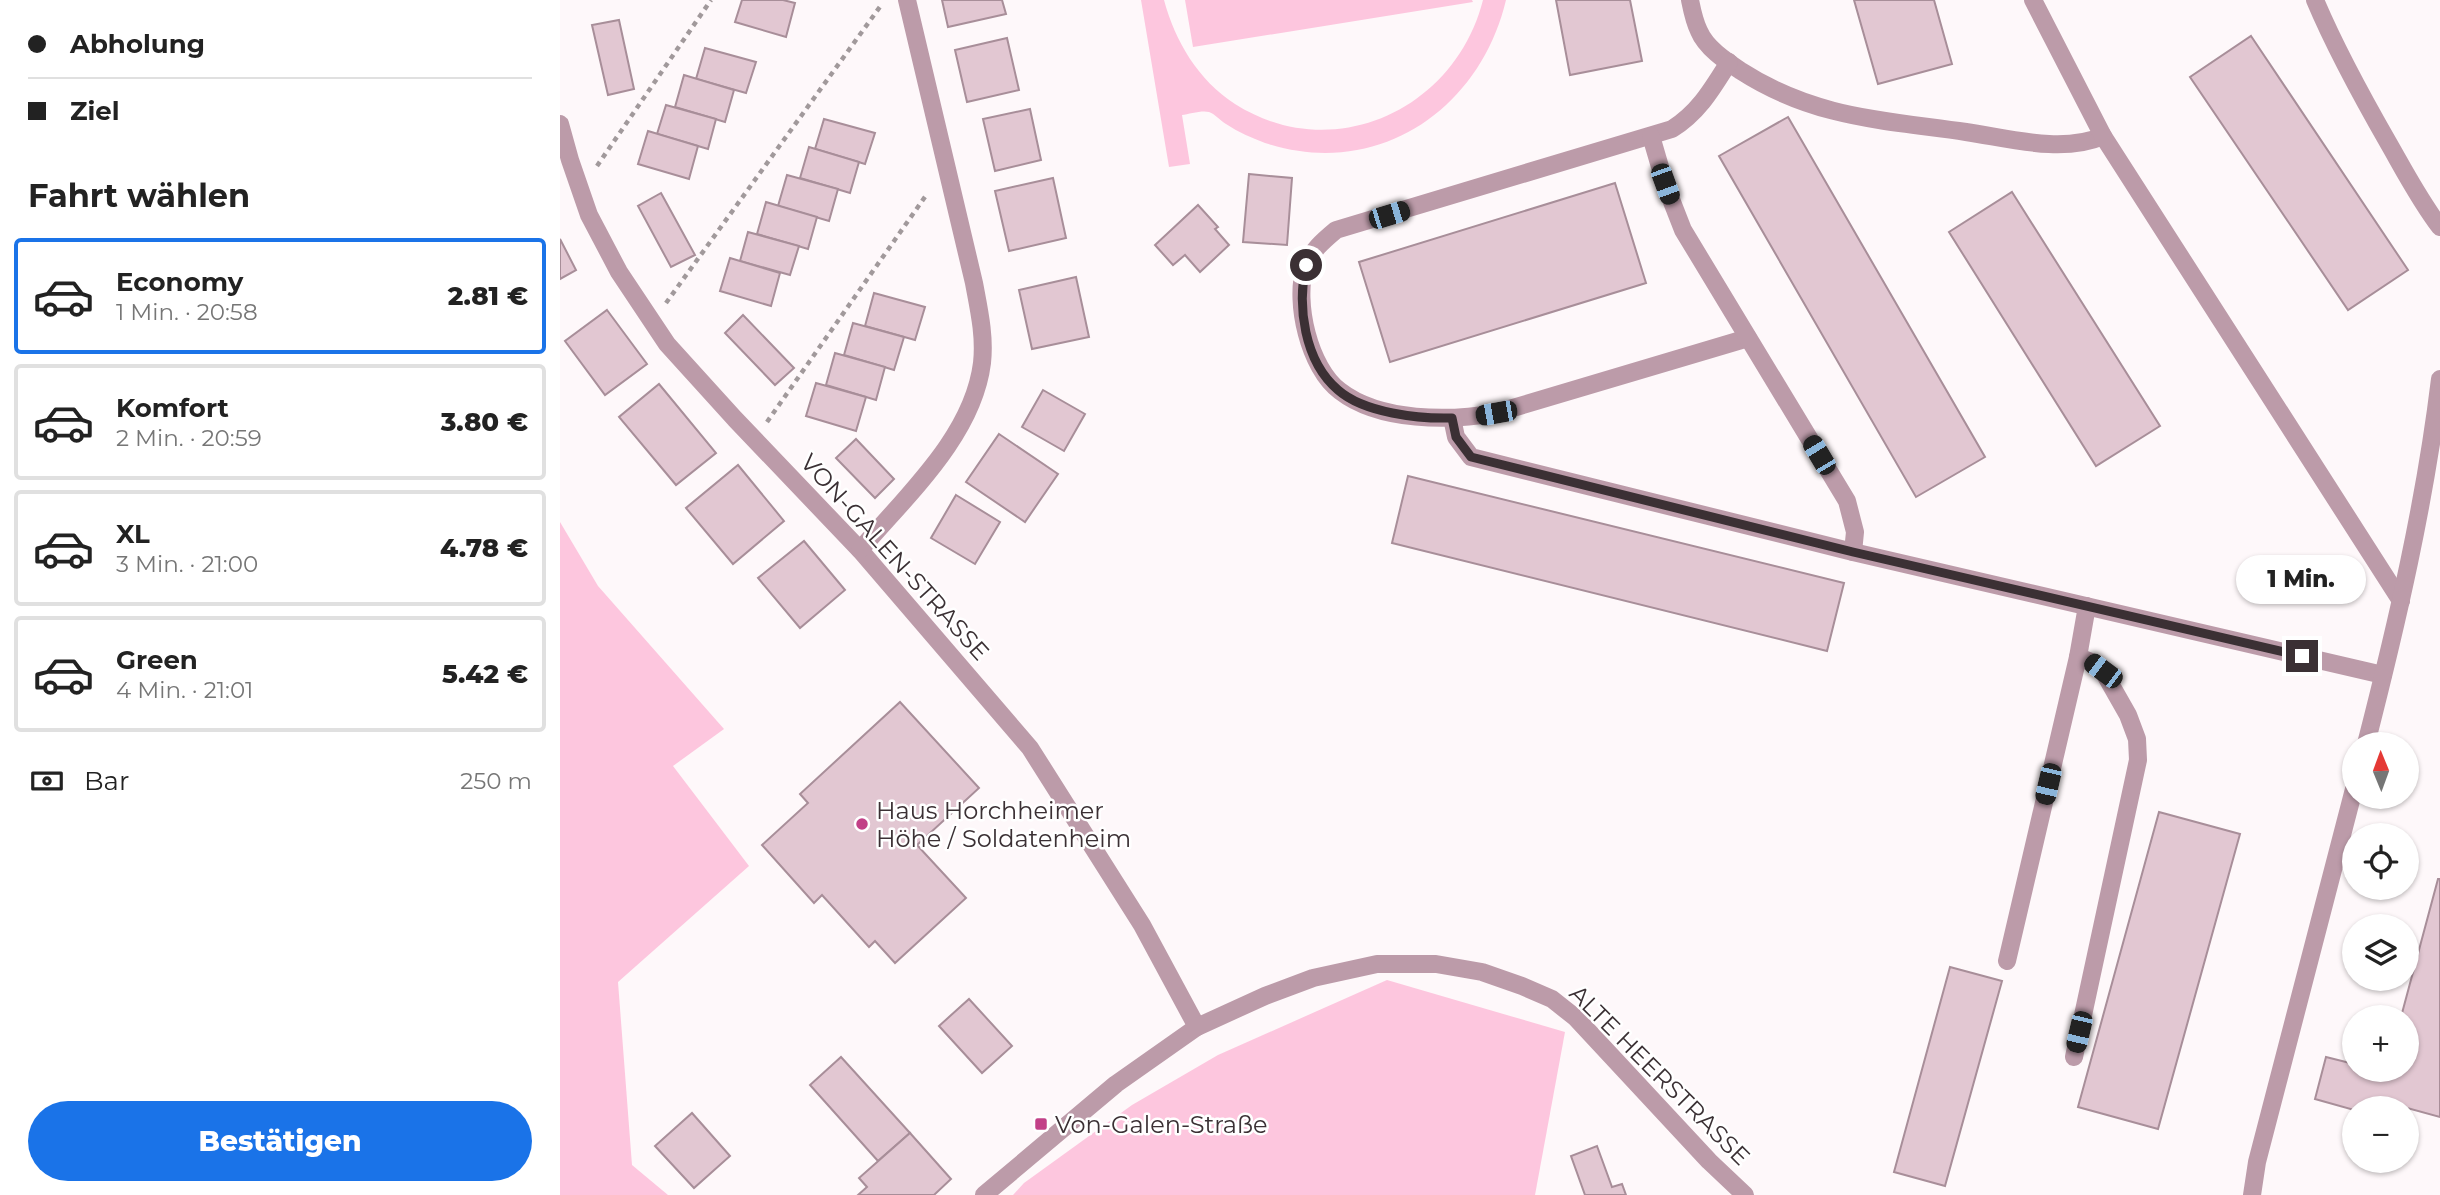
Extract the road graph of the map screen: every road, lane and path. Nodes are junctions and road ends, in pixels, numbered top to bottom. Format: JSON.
{"nodes":[{"id":1,"x":711,"y":0,"type":"edge"},
{"id":2,"x":885,"y":0,"type":"edge"},
{"id":3,"x":907,"y":0,"type":"edge"},
{"id":4,"x":1690,"y":0,"type":"edge"},
{"id":5,"x":2033,"y":0,"type":"edge"},
{"id":6,"x":2315,"y":0,"type":"edge"},
{"id":7,"x":1728,"y":62,"type":"junction"},
{"id":8,"x":560,"y":124,"type":"edge"},
{"id":9,"x":1651,"y":136,"type":"junction"},
{"id":10,"x":2103,"y":136,"type":"junction"},
{"id":11,"x":947,"y":167,"type":"junction"},
{"id":12,"x":580,"y":190,"type":"junction"},
{"id":13,"x":2440,"y":227,"type":"edge"},
{"id":14,"x":652,"y":321,"type":"junction"},
{"id":15,"x":1748,"y":338,"type":"junction"},
{"id":16,"x":2440,"y":379,"type":"edge"},
{"id":17,"x":1452,"y":418,"type":"junction"},
{"id":18,"x":755,"y":440,"type":"junction"},
{"id":19,"x":860,"y":550,"type":"junction"},
{"id":20,"x":1853,"y":552,"type":"junction"},
{"id":21,"x":2401,"y":601,"type":"junction"},
{"id":22,"x":2087,"y":606,"type":"junction"},
{"id":23,"x":2078,"y":657,"type":"junction"},
{"id":24,"x":2383,"y":676,"type":"junction"},
{"id":25,"x":2368,"y":732,"type":"edge"},
{"id":26,"x":2349,"y":809,"type":"edge"},
{"id":27,"x":2007,"y":961,"type":"dead end"},
{"id":28,"x":1197,"y":1027,"type":"junction"},
{"id":29,"x":2074,"y":1057,"type":"dead end"},
{"id":30,"x":984,"y":1195,"type":"edge"},
{"id":31,"x":1745,"y":1195,"type":"edge"},
{"id":32,"x":2252,"y":1195,"type":"edge"}],
"edges":[{"from":1,"to":12,"type":"path"},
{"from":2,"to":14,"type":"path"},
{"from":3,"to":11,"type":"street"},
{"from":4,"to":7,"type":"street"},
{"from":5,"to":10,"type":"street"},
{"from":6,"to":13,"type":"street"},
{"from":7,"to":9,"type":"street"},
{"from":7,"to":10,"type":"street"},
{"from":8,"to":12,"type":"street","name":"VON-GALEN-STRASSE"},
{"from":9,"to":15,"type":"street"},
{"from":9,"to":17,"type":"street"},
{"from":10,"to":21,"type":"street"},
{"from":11,"to":18,"type":"path"},
{"from":11,"to":19,"type":"street"},
{"from":12,"to":14,"type":"street","name":"VON-GALEN-STRASSE"},
{"from":14,"to":18,"type":"street","name":"VON-GALEN-STRASSE"},
{"from":15,"to":17,"type":"street"},
{"from":15,"to":20,"type":"street"},
{"from":16,"to":21,"type":"street"},
{"from":17,"to":20,"type":"street"},
{"from":18,"to":19,"type":"street","name":"VON-GALEN-STRASSE"},
{"from":19,"to":28,"type":"street","name":"VON-GALEN-STRASSE"},
{"from":20,"to":22,"type":"street"},
{"from":21,"to":24,"type":"street"},
{"from":22,"to":23,"type":"street"},
{"from":22,"to":24,"type":"street"},
{"from":23,"to":27,"type":"street"},
{"from":23,"to":29,"type":"street"},
{"from":24,"to":25,"type":"street"},
{"from":26,"to":32,"type":"street"},
{"from":28,"to":30,"type":"street","name":"ALTE HEERSTRASSE"},
{"from":28,"to":31,"type":"street","name":"ALTE HEERSTRASSE"}]}
